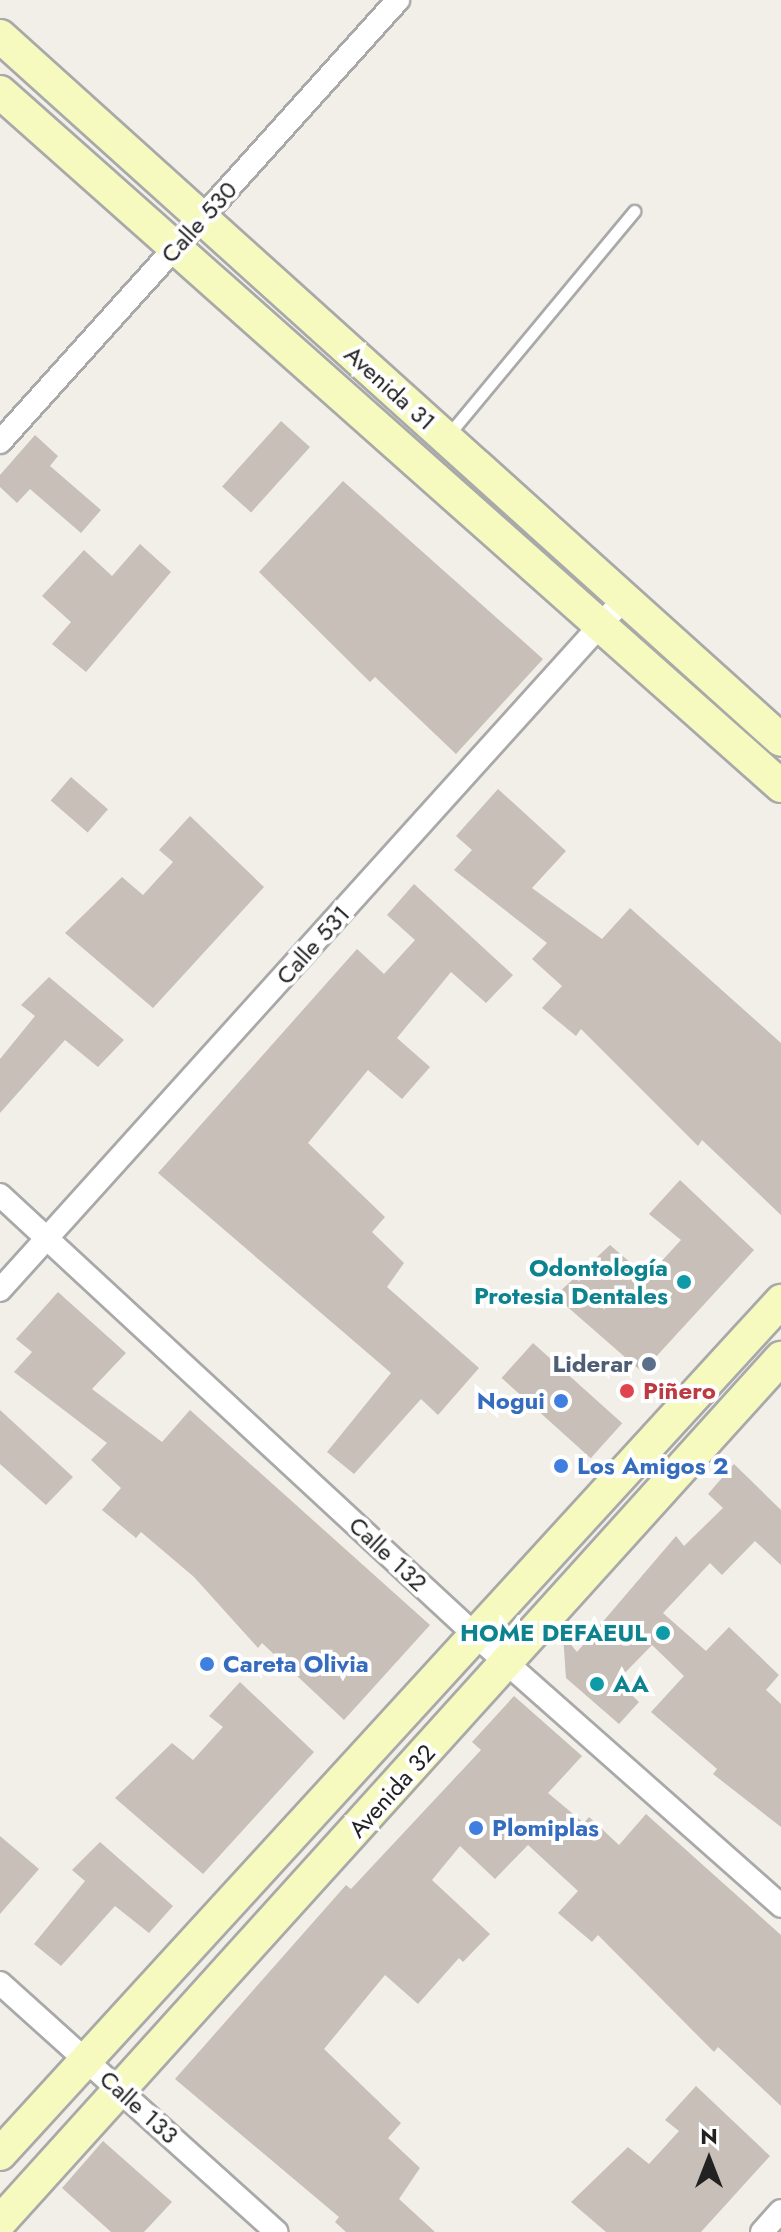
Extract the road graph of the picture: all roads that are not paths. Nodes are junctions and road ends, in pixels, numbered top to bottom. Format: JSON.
{"nodes":[{"id":1,"x":398,"y":0,"type":"edge"},
{"id":2,"x":0,"y":36,"type":"edge"},
{"id":3,"x":0,"y":92,"type":"edge"},
{"id":4,"x":634,"y":211,"type":"dead end"},
{"id":5,"x":203,"y":219,"type":"junction"},
{"id":6,"x":173,"y":251,"type":"junction"},
{"id":7,"x":446,"y":438,"type":"junction"},
{"id":8,"x":0,"y":442,"type":"edge"},
{"id":9,"x":624,"y":599,"type":"junction"},
{"id":10,"x":601,"y":627,"type":"junction"},
{"id":11,"x":781,"y":740,"type":"edge"},
{"id":12,"x":781,"y":786,"type":"edge"},
{"id":13,"x":0,"y":1195,"type":"edge"},
{"id":14,"x":47,"y":1238,"type":"junction"},
{"id":15,"x":0,"y":1290,"type":"edge"},
{"id":16,"x":781,"y":1301,"type":"edge"},
{"id":17,"x":781,"y":1358,"type":"edge"},
{"id":18,"x":474,"y":1634,"type":"junction"},
{"id":19,"x":508,"y":1663,"type":"junction"},
{"id":20,"x":781,"y":1906,"type":"edge"},
{"id":21,"x":0,"y":1983,"type":"edge"},
{"id":22,"x":84,"y":2059,"type":"junction"},
{"id":23,"x":121,"y":2089,"type":"junction"},
{"id":24,"x":0,"y":2154,"type":"edge"},
{"id":25,"x":781,"y":2211,"type":"edge"},
{"id":26,"x":0,"y":2222,"type":"edge"},
{"id":27,"x":277,"y":2232,"type":"edge"},
{"id":28,"x":762,"y":2232,"type":"edge"}],
"edges":[{"from":1,"to":5,"type":"street","name":"Calle 530"},
{"from":2,"to":5,"type":"main road","name":"Avenida 31"},
{"from":3,"to":6,"type":"main road","name":"Avenida 31"},
{"from":4,"to":7,"type":"lane"},
{"from":5,"to":6,"type":"street","name":"Calle 530"},
{"from":5,"to":7,"type":"main road","name":"Avenida 31"},
{"from":6,"to":8,"type":"street","name":"Calle 530"},
{"from":6,"to":10,"type":"main road","name":"Avenida 31"},
{"from":7,"to":9,"type":"main road","name":"Avenida 31"},
{"from":9,"to":10,"type":"street","name":"Calle 531"},
{"from":9,"to":11,"type":"main road","name":"Avenida 31"},
{"from":10,"to":12,"type":"main road","name":"Avenida 31"},
{"from":10,"to":14,"type":"street","name":"Calle 531"},
{"from":13,"to":14,"type":"street","name":"Calle 132"},
{"from":14,"to":15,"type":"street","name":"Calle 531"},
{"from":14,"to":18,"type":"street","name":"Calle 132"},
{"from":16,"to":18,"type":"main road","name":"Avenida 32"},
{"from":17,"to":19,"type":"main road","name":"Avenida 32"},
{"from":18,"to":19,"type":"street","name":"Calle 132"},
{"from":18,"to":22,"type":"main road","name":"Avenida 32"},
{"from":19,"to":20,"type":"street","name":"Calle 132"},
{"from":19,"to":23,"type":"main road","name":"Avenida 32"},
{"from":21,"to":22,"type":"street","name":"Calle 133"},
{"from":22,"to":23,"type":"street","name":"Calle 133"},
{"from":22,"to":24,"type":"main road","name":"Avenida 32"},
{"from":23,"to":26,"type":"main road","name":"Avenida 32"},
{"from":23,"to":27,"type":"street","name":"Calle 133"},
{"from":25,"to":28,"type":"street"}]}
